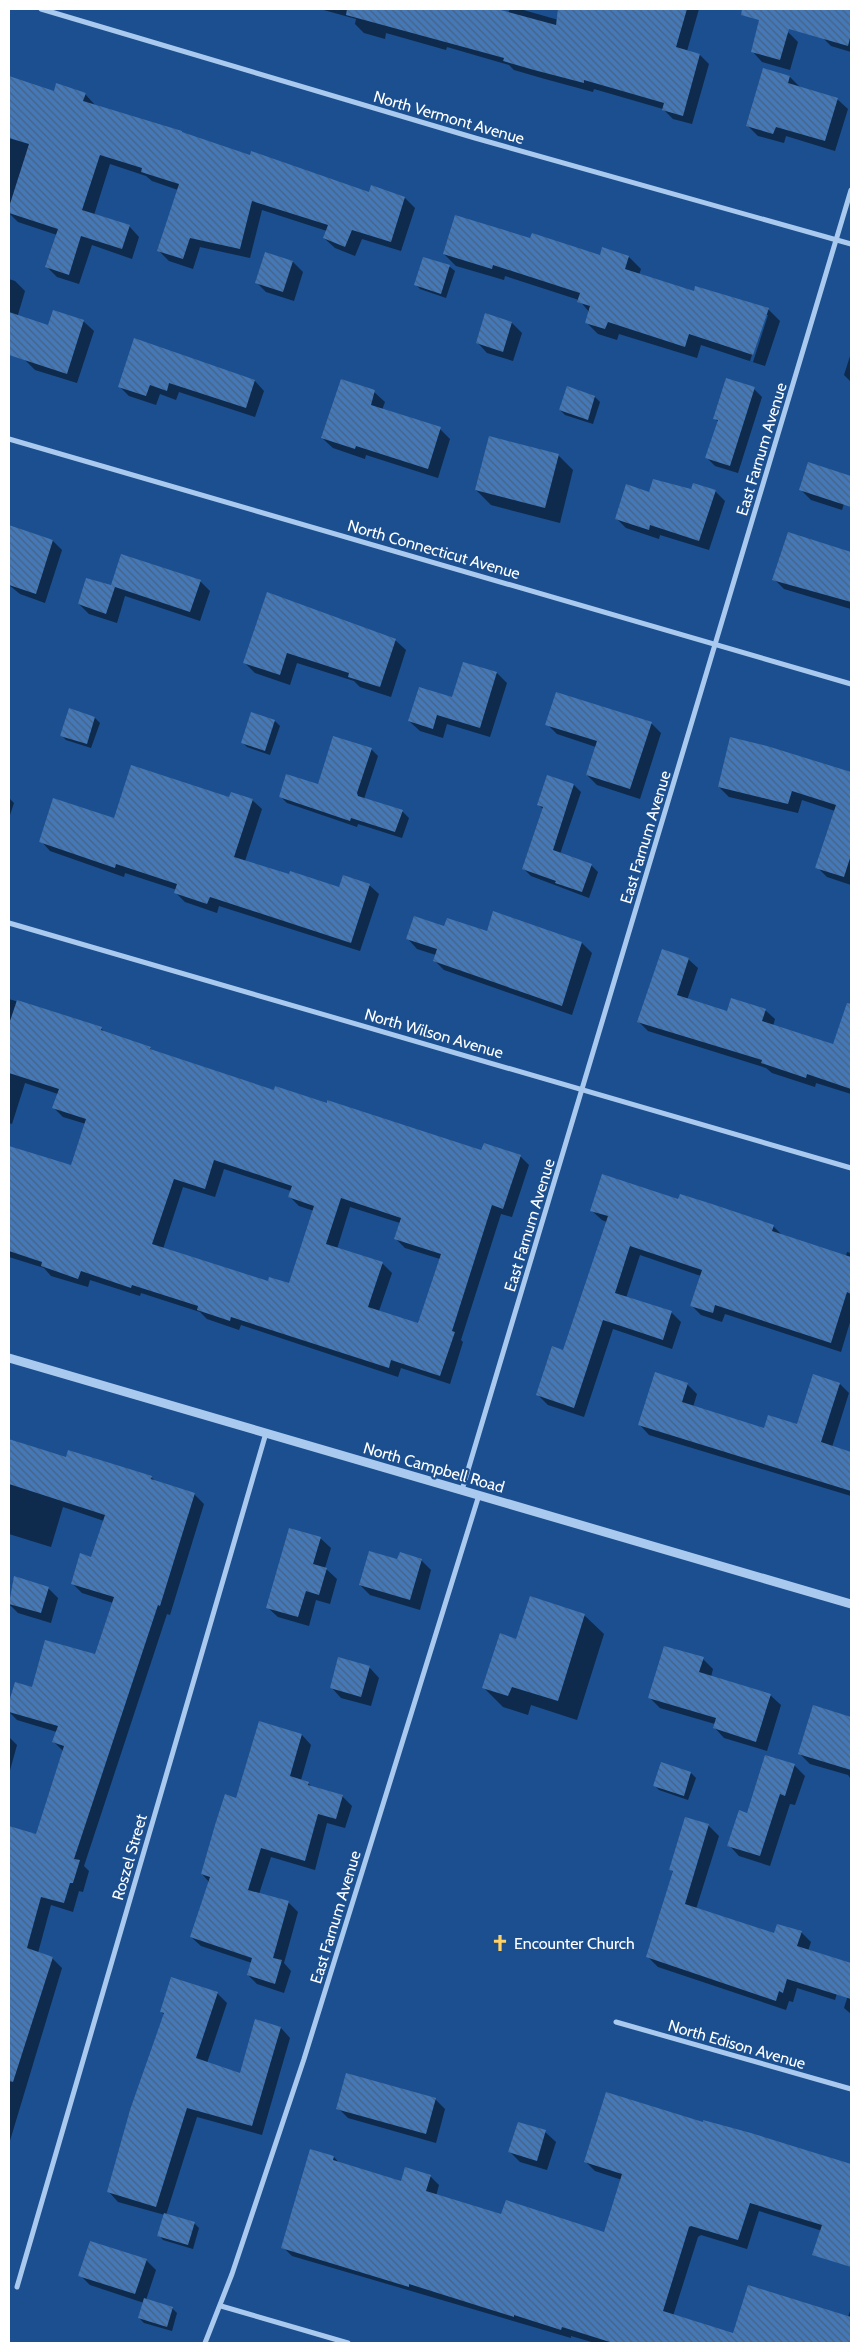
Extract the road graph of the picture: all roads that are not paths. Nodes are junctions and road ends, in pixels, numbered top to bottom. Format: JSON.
{"nodes":[{"id":1,"x":40,"y":9,"type":"edge"},
{"id":2,"x":851,"y":190,"type":"edge"},
{"id":3,"x":836,"y":240,"type":"junction"},
{"id":4,"x":851,"y":244,"type":"edge"},
{"id":5,"x":9,"y":439,"type":"edge"},
{"id":6,"x":716,"y":645,"type":"junction"},
{"id":7,"x":851,"y":684,"type":"edge"},
{"id":8,"x":9,"y":923,"type":"edge"},
{"id":9,"x":583,"y":1089,"type":"junction"},
{"id":10,"x":851,"y":1168,"type":"edge"},
{"id":11,"x":9,"y":1358,"type":"edge"},
{"id":12,"x":266,"y":1433,"type":"junction"},
{"id":13,"x":462,"y":1490,"type":"junction"},
{"id":14,"x":478,"y":1495,"type":"junction"},
{"id":15,"x":851,"y":1604,"type":"edge"},
{"id":16,"x":616,"y":2022,"type":"dead end"},
{"id":17,"x":851,"y":2090,"type":"edge"},
{"id":18,"x":17,"y":2288,"type":"dead end"},
{"id":19,"x":221,"y":2306,"type":"junction"},
{"id":20,"x":205,"y":2343,"type":"edge"},
{"id":21,"x":348,"y":2343,"type":"edge"}],
"edges":[{"from":1,"to":3,"type":"street","name":"North Vermont Avenue"},
{"from":2,"to":3,"type":"street","name":"East Farnum Avenue"},
{"from":3,"to":4,"type":"street","name":"North Vermont Avenue"},
{"from":3,"to":6,"type":"street","name":"East Farnum Avenue"},
{"from":5,"to":6,"type":"street","name":"North Connecticut Avenue"},
{"from":6,"to":7,"type":"street","name":"North Connecticut Avenue"},
{"from":6,"to":9,"type":"street","name":"East Farnum Avenue"},
{"from":8,"to":9,"type":"street","name":"North Wilson Avenue"},
{"from":9,"to":10,"type":"street","name":"North Wilson Avenue"},
{"from":9,"to":13,"type":"street","name":"East Farnum Avenue"},
{"from":11,"to":12,"type":"street","name":"North Campbell Road"},
{"from":12,"to":13,"type":"street","name":"North Campbell Road"},
{"from":12,"to":18,"type":"street","name":"Roszel Street"},
{"from":13,"to":14,"type":"street","name":"North Campbell Road"},
{"from":14,"to":15,"type":"street","name":"North Campbell Road"},
{"from":14,"to":19,"type":"street","name":"East Farnum Avenue"},
{"from":16,"to":17,"type":"street","name":"North Edison Avenue"},
{"from":19,"to":20,"type":"street","name":"East Farnum Avenue"},
{"from":19,"to":21,"type":"street"}]}
